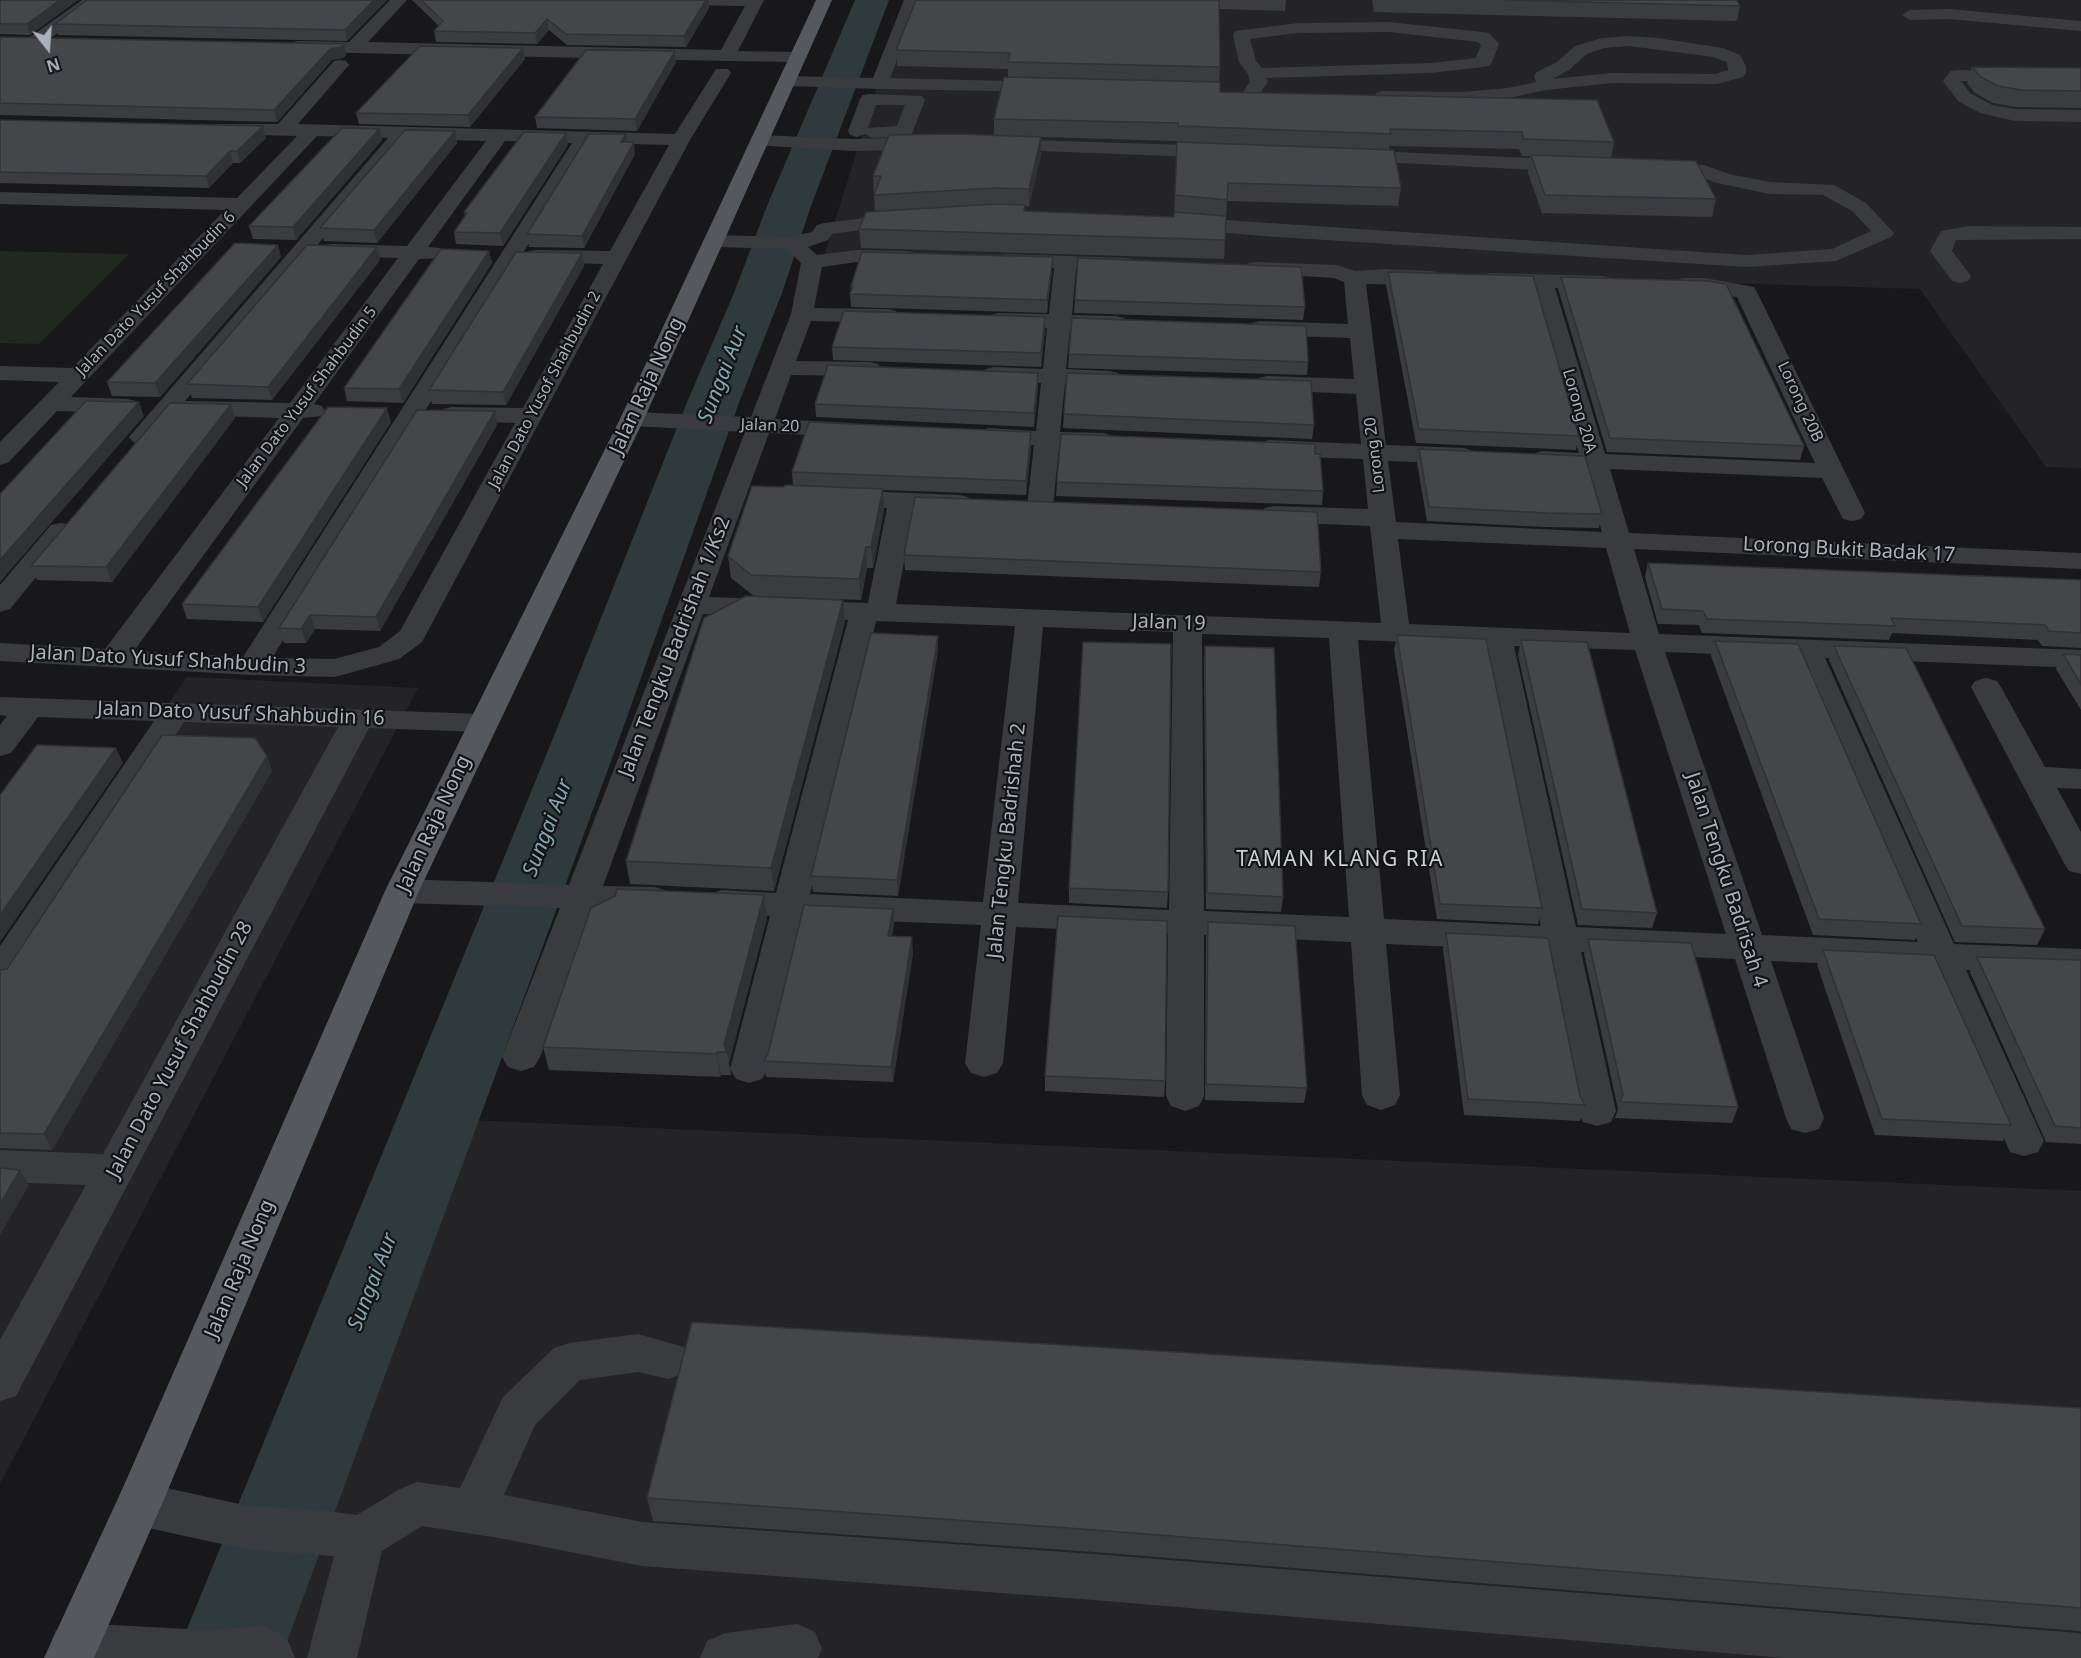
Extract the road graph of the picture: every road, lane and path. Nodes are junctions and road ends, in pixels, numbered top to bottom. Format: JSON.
{"nodes":[{"id":1,"x":92,"y":0,"type":"edge"},
{"id":2,"x":399,"y":0,"type":"edge"},
{"id":3,"x":677,"y":0,"type":"edge"},
{"id":4,"x":824,"y":0,"type":"edge"},
{"id":5,"x":912,"y":0,"type":"edge"},
{"id":6,"x":756,"y":1,"type":"edge"},
{"id":7,"x":1910,"y":15,"type":"dead end"},
{"id":8,"x":2081,"y":26,"type":"edge"},
{"id":9,"x":59,"y":42,"type":"edge"},
{"id":10,"x":283,"y":46,"type":"edge"},
{"id":11,"x":349,"y":59,"type":"junction"},
{"id":12,"x":317,"y":65,"type":"edge"},
{"id":13,"x":723,"y":69,"type":"junction"},
{"id":14,"x":786,"y":72,"type":"junction"},
{"id":15,"x":1257,"y":73,"type":"junction"},
{"id":16,"x":2081,"y":77,"type":"edge"},
{"id":17,"x":889,"y":79,"type":"junction"},
{"id":18,"x":1060,"y":81,"type":"edge"},
{"id":19,"x":1546,"y":85,"type":"junction"},
{"id":20,"x":1228,"y":92,"type":"edge"},
{"id":21,"x":1251,"y":93,"type":"junction"},
{"id":22,"x":1274,"y":93,"type":"edge"},
{"id":23,"x":1366,"y":96,"type":"edge"},
{"id":24,"x":2081,"y":116,"type":"edge"},
{"id":25,"x":201,"y":128,"type":"edge"},
{"id":26,"x":283,"y":130,"type":"junction"},
{"id":27,"x":312,"y":131,"type":"junction"},
{"id":28,"x":402,"y":133,"type":"junction"},
{"id":29,"x":500,"y":135,"type":"junction"},
{"id":30,"x":763,"y":135,"type":"junction"},
{"id":31,"x":585,"y":137,"type":"junction"},
{"id":32,"x":681,"y":140,"type":"junction"},
{"id":33,"x":946,"y":143,"type":"edge"},
{"id":34,"x":980,"y":144,"type":"edge"},
{"id":35,"x":1244,"y":153,"type":"edge"},
{"id":36,"x":1336,"y":156,"type":"edge"},
{"id":37,"x":1596,"y":167,"type":"edge"},
{"id":38,"x":1632,"y":168,"type":"edge"},
{"id":39,"x":0,"y":198,"type":"edge"},
{"id":40,"x":242,"y":204,"type":"junction"},
{"id":41,"x":930,"y":218,"type":"edge"},
{"id":42,"x":1159,"y":221,"type":"edge"},
{"id":43,"x":2081,"y":233,"type":"edge"},
{"id":44,"x":714,"y":241,"type":"junction"},
{"id":45,"x":789,"y":243,"type":"junction"},
{"id":46,"x":202,"y":246,"type":"junction"},
{"id":47,"x":224,"y":246,"type":"dead end"},
{"id":48,"x":292,"y":248,"type":"junction"},
{"id":49,"x":414,"y":252,"type":"junction"},
{"id":50,"x":457,"y":253,"type":"edge"},
{"id":51,"x":501,"y":255,"type":"junction"},
{"id":52,"x":926,"y":257,"type":"edge"},
{"id":53,"x":616,"y":258,"type":"junction"},
{"id":54,"x":984,"y":259,"type":"edge"},
{"id":55,"x":1066,"y":261,"type":"junction"},
{"id":56,"x":812,"y":262,"type":"junction"},
{"id":57,"x":1143,"y":265,"type":"edge"},
{"id":58,"x":1236,"y":268,"type":"edge"},
{"id":59,"x":1960,"y":276,"type":"dead end"},
{"id":60,"x":1354,"y":278,"type":"junction"},
{"id":61,"x":1542,"y":282,"type":"junction"},
{"id":62,"x":1623,"y":284,"type":"edge"},
{"id":63,"x":1658,"y":284,"type":"edge"},
{"id":64,"x":802,"y":314,"type":"junction"},
{"id":65,"x":908,"y":317,"type":"edge"},
{"id":66,"x":978,"y":319,"type":"edge"},
{"id":67,"x":1059,"y":322,"type":"junction"},
{"id":68,"x":1140,"y":324,"type":"edge"},
{"id":69,"x":1233,"y":327,"type":"edge"},
{"id":70,"x":1360,"y":331,"type":"junction"},
{"id":71,"x":781,"y":368,"type":"junction"},
{"id":72,"x":894,"y":370,"type":"edge"},
{"id":73,"x":0,"y":373,"type":"edge"},
{"id":74,"x":974,"y":373,"type":"edge"},
{"id":75,"x":78,"y":375,"type":"junction"},
{"id":76,"x":1054,"y":376,"type":"junction"},
{"id":77,"x":1132,"y":379,"type":"edge"},
{"id":78,"x":1247,"y":382,"type":"edge"},
{"id":79,"x":1367,"y":387,"type":"junction"},
{"id":80,"x":51,"y":404,"type":"junction"},
{"id":81,"x":167,"y":407,"type":"junction"},
{"id":82,"x":297,"y":410,"type":"junction"},
{"id":83,"x":331,"y":411,"type":"edge"},
{"id":84,"x":400,"y":413,"type":"junction"},
{"id":85,"x":531,"y":416,"type":"junction"},
{"id":86,"x":632,"y":419,"type":"junction"},
{"id":87,"x":759,"y":426,"type":"junction"},
{"id":88,"x":0,"y":430,"type":"edge"},
{"id":89,"x":26,"y":431,"type":"junction"},
{"id":90,"x":874,"y":431,"type":"edge"},
{"id":91,"x":966,"y":435,"type":"edge"},
{"id":92,"x":1047,"y":438,"type":"junction"},
{"id":93,"x":1129,"y":442,"type":"edge"},
{"id":94,"x":1246,"y":447,"type":"edge"},
{"id":95,"x":129,"y":452,"type":"edge"},
{"id":96,"x":1374,"y":452,"type":"junction"},
{"id":97,"x":0,"y":457,"type":"edge"},
{"id":98,"x":1593,"y":461,"type":"junction"},
{"id":99,"x":1832,"y":471,"type":"junction"},
{"id":100,"x":812,"y":497,"type":"edge"},
{"id":101,"x":902,"y":501,"type":"junction"},
{"id":102,"x":982,"y":504,"type":"edge"},
{"id":103,"x":1040,"y":506,"type":"edge"},
{"id":104,"x":1253,"y":513,"type":"edge"},
{"id":105,"x":1852,"y":513,"type":"dead end"},
{"id":106,"x":76,"y":514,"type":"edge"},
{"id":107,"x":1383,"y":524,"type":"junction"},
{"id":108,"x":1616,"y":540,"type":"junction"},
{"id":109,"x":2081,"y":561,"type":"edge"},
{"id":110,"x":0,"y":603,"type":"edge"},
{"id":111,"x":691,"y":605,"type":"junction"},
{"id":112,"x":872,"y":612,"type":"junction"},
{"id":113,"x":1030,"y":618,"type":"junction"},
{"id":114,"x":1188,"y":624,"type":"junction"},
{"id":115,"x":1343,"y":630,"type":"junction"},
{"id":116,"x":1396,"y":632,"type":"junction"},
{"id":117,"x":1497,"y":636,"type":"junction"},
{"id":118,"x":1647,"y":641,"type":"junction"},
{"id":119,"x":1805,"y":648,"type":"junction"},
{"id":120,"x":0,"y":652,"type":"edge"},
{"id":121,"x":113,"y":659,"type":"junction"},
{"id":122,"x":2081,"y":659,"type":"edge"},
{"id":123,"x":252,"y":666,"type":"junction"},
{"id":124,"x":335,"y":668,"type":"joint"},
{"id":125,"x":1986,"y":687,"type":"dead end"},
{"id":126,"x":0,"y":705,"type":"edge"},
{"id":127,"x":30,"y":706,"type":"junction"},
{"id":128,"x":175,"y":712,"type":"junction"},
{"id":129,"x":359,"y":718,"type":"junction"},
{"id":130,"x":482,"y":723,"type":"junction"},
{"id":131,"x":0,"y":746,"type":"edge"},
{"id":132,"x":2035,"y":777,"type":"junction"},
{"id":133,"x":2081,"y":779,"type":"edge"},
{"id":134,"x":2081,"y":863,"type":"edge"},
{"id":135,"x":402,"y":891,"type":"junction"},
{"id":136,"x":582,"y":896,"type":"junction"},
{"id":137,"x":790,"y":905,"type":"junction"},
{"id":138,"x":999,"y":914,"type":"junction"},
{"id":139,"x":1186,"y":923,"type":"junction"},
{"id":140,"x":1368,"y":931,"type":"junction"},
{"id":141,"x":1561,"y":939,"type":"junction"},
{"id":142,"x":1748,"y":948,"type":"junction"},
{"id":143,"x":1941,"y":956,"type":"junction"},
{"id":144,"x":2081,"y":962,"type":"edge"},
{"id":145,"x":0,"y":974,"type":"edge"},
{"id":146,"x":520,"y":1057,"type":"dead end"},
{"id":147,"x":984,"y":1063,"type":"dead end"},
{"id":148,"x":749,"y":1070,"type":"dead end"},
{"id":149,"x":1382,"y":1095,"type":"dead end"},
{"id":150,"x":1185,"y":1096,"type":"dead end"},
{"id":151,"x":1597,"y":1111,"type":"dead end"},
{"id":152,"x":1805,"y":1118,"type":"dead end"},
{"id":153,"x":2024,"y":1141,"type":"dead end"},
{"id":154,"x":0,"y":1166,"type":"edge"},
{"id":155,"x":115,"y":1170,"type":"junction"},
{"id":156,"x":669,"y":1360,"type":"dead end"},
{"id":157,"x":0,"y":1382,"type":"edge"},
{"id":158,"x":139,"y":1504,"type":"junction"},
{"id":159,"x":475,"y":1513,"type":"junction"},
{"id":160,"x":362,"y":1539,"type":"junction"},
{"id":161,"x":797,"y":1649,"type":"dead end"},
{"id":162,"x":71,"y":1653,"type":"edge"},
{"id":163,"x":267,"y":1654,"type":"edge"},
{"id":164,"x":332,"y":1658,"type":"edge"},
{"id":165,"x":725,"y":1658,"type":"edge"},
{"id":166,"x":2079,"y":1658,"type":"edge"}],
"edges":[{"from":1,"to":9,"type":"street"},
{"from":2,"to":11,"type":"street"},
{"from":3,"to":6,"type":"street"},
{"from":4,"to":14,"type":"main road","name":"Jalan Raja Nong"},
{"from":5,"to":17,"type":"street"},
{"from":6,"to":13,"type":"street","name":"Jalan Dato Yusof Shahbudin 2"},
{"from":7,"to":8,"type":"street"},
{"from":10,"to":11,"type":"street"},
{"from":11,"to":12,"type":"street"},
{"from":11,"to":13,"type":"street"},
{"from":11,"to":26,"type":"street"},
{"from":13,"to":14,"type":"street"},
{"from":13,"to":32,"type":"street","name":"Jalan Dato Yusof Shahbudin 2"},
{"from":14,"to":17,"type":"street"},
{"from":14,"to":30,"type":"main road","name":"Jalan Raja Nong"},
{"from":15,"to":15,"type":"street"},
{"from":15,"to":21,"type":"street"},
{"from":16,"to":24,"type":"street"},
{"from":17,"to":18,"type":"street"},
{"from":19,"to":19,"type":"street"},
{"from":19,"to":23,"type":"street"},
{"from":20,"to":21,"type":"street"},
{"from":21,"to":22,"type":"street"},
{"from":25,"to":26,"type":"street"},
{"from":26,"to":27,"type":"street"},
{"from":27,"to":28,"type":"street"},
{"from":27,"to":40,"type":"street","name":"Jalan Dato Yusuf Shahbudin 6"},
{"from":28,"to":29,"type":"street"},
{"from":28,"to":48,"type":"street"},
{"from":29,"to":31,"type":"street"},
{"from":29,"to":49,"type":"street","name":"Jalan Dato Yusuf Shahbudin 5"},
{"from":30,"to":33,"type":"street"},
{"from":30,"to":44,"type":"main road","name":"Jalan Raja Nong"},
{"from":31,"to":32,"type":"street"},
{"from":31,"to":51,"type":"street"},
{"from":32,"to":53,"type":"street","name":"Jalan Dato Yusof Shahbudin 2"},
{"from":34,"to":35,"type":"street"},
{"from":36,"to":37,"type":"street"},
{"from":38,"to":42,"type":"street"},
{"from":39,"to":40,"type":"street"},
{"from":40,"to":46,"type":"street","name":"Jalan Dato Yusuf Shahbudin 6"},
{"from":41,"to":45,"type":"street"},
{"from":43,"to":59,"type":"street"},
{"from":44,"to":45,"type":"street"},
{"from":44,"to":86,"type":"main road","name":"Jalan Raja Nong"},
{"from":45,"to":56,"type":"street"},
{"from":46,"to":47,"type":"street"},
{"from":46,"to":75,"type":"street","name":"Jalan Dato Yusuf Shahbudin 6"},
{"from":48,"to":49,"type":"street"},
{"from":48,"to":81,"type":"street"},
{"from":49,"to":50,"type":"street"},
{"from":49,"to":82,"type":"street","name":"Jalan Dato Yusuf Shahbudin 5"},
{"from":51,"to":53,"type":"street"},
{"from":51,"to":84,"type":"street"},
{"from":52,"to":56,"type":"street"},
{"from":53,"to":85,"type":"street","name":"Jalan Dato Yusof Shahbudin 2"},
{"from":54,"to":55,"type":"street"},
{"from":55,"to":57,"type":"street"},
{"from":55,"to":67,"type":"street"},
{"from":56,"to":64,"type":"street","name":"Jalan Tengku Badrishah 1/Ks2"},
{"from":58,"to":60,"type":"street"},
{"from":60,"to":61,"type":"street"},
{"from":60,"to":70,"type":"street","name":"Lorong 20"},
{"from":61,"to":62,"type":"street"},
{"from":61,"to":98,"type":"street","name":"Lorong 20A"},
{"from":63,"to":99,"type":"street","name":"Lorong 20B"},
{"from":64,"to":65,"type":"street"},
{"from":64,"to":71,"type":"street","name":"Jalan Tengku Badrishah 1/Ks2"},
{"from":66,"to":67,"type":"street"},
{"from":67,"to":68,"type":"street"},
{"from":67,"to":76,"type":"street"},
{"from":69,"to":70,"type":"street"},
{"from":70,"to":79,"type":"street","name":"Lorong 20"},
{"from":71,"to":72,"type":"street"},
{"from":71,"to":87,"type":"street","name":"Jalan Tengku Badrishah 1/Ks2"},
{"from":73,"to":75,"type":"street"},
{"from":74,"to":76,"type":"street"},
{"from":75,"to":80,"type":"street","name":"Jalan Dato Yusuf Shahbudin 6"},
{"from":76,"to":77,"type":"street"},
{"from":76,"to":92,"type":"street"},
{"from":78,"to":79,"type":"street"},
{"from":79,"to":96,"type":"street","name":"Lorong 20"},
{"from":80,"to":81,"type":"street"},
{"from":80,"to":89,"type":"street","name":"Jalan Dato Yusuf Shahbudin 6"},
{"from":81,"to":82,"type":"street"},
{"from":81,"to":95,"type":"street"},
{"from":82,"to":83,"type":"street"},
{"from":82,"to":121,"type":"street","name":"Jalan Dato Yusuf Shahbudin 5"},
{"from":84,"to":85,"type":"street"},
{"from":84,"to":123,"type":"street"},
{"from":85,"to":124,"type":"street","name":"Jalan Dato Yusof Shahbudin 2"},
{"from":86,"to":87,"type":"street","name":"Jalan 20"},
{"from":86,"to":130,"type":"main road","name":"Jalan Raja Nong"},
{"from":87,"to":90,"type":"street","name":"Jalan 20"},
{"from":87,"to":111,"type":"street","name":"Jalan Tengku Badrishah 1/Ks2"},
{"from":88,"to":89,"type":"street"},
{"from":89,"to":97,"type":"street","name":"Jalan Dato Yusuf Shahbudin 6"},
{"from":91,"to":92,"type":"street"},
{"from":92,"to":93,"type":"street"},
{"from":92,"to":103,"type":"street"},
{"from":94,"to":96,"type":"street"},
{"from":96,"to":98,"type":"street"},
{"from":96,"to":107,"type":"street","name":"Lorong 20"},
{"from":98,"to":99,"type":"street"},
{"from":98,"to":108,"type":"street","name":"Lorong 20A"},
{"from":99,"to":105,"type":"street","name":"Lorong 20B"},
{"from":100,"to":101,"type":"street"},
{"from":101,"to":102,"type":"street"},
{"from":101,"to":112,"type":"street"},
{"from":104,"to":107,"type":"street","name":"Lorong Bukit Badak 17"},
{"from":106,"to":110,"type":"street"},
{"from":107,"to":108,"type":"street","name":"Lorong Bukit Badak 17"},
{"from":107,"to":116,"type":"street","name":"Lorong 20"},
{"from":108,"to":109,"type":"street","name":"Lorong Bukit Badak 17"},
{"from":108,"to":118,"type":"street","name":"Lorong 20A"},
{"from":111,"to":112,"type":"street","name":"Jalan 19"},
{"from":111,"to":136,"type":"street","name":"Jalan Tengku Badrishah 1/Ks2"},
{"from":112,"to":113,"type":"street","name":"Jalan 19"},
{"from":112,"to":137,"type":"street"},
{"from":113,"to":114,"type":"street","name":"Jalan 19"},
{"from":113,"to":138,"type":"street","name":"Jalan Tengku Badrishah 2"},
{"from":114,"to":115,"type":"street","name":"Jalan 19"},
{"from":114,"to":139,"type":"street"},
{"from":115,"to":116,"type":"street","name":"Jalan 19"},
{"from":115,"to":140,"type":"street"},
{"from":116,"to":117,"type":"street","name":"Jalan 19"},
{"from":117,"to":118,"type":"street","name":"Jalan 19"},
{"from":117,"to":141,"type":"street"},
{"from":118,"to":119,"type":"street","name":"Jalan 19"},
{"from":118,"to":142,"type":"street","name":"Jalan Tengku Badrisah 4"},
{"from":119,"to":122,"type":"street","name":"Jalan 19"},
{"from":119,"to":143,"type":"street"},
{"from":120,"to":121,"type":"street","name":"Jalan Dato Yusuf Shahbudin 3"},
{"from":121,"to":123,"type":"street","name":"Jalan Dato Yusuf Shahbudin 3"},
{"from":123,"to":124,"type":"street","name":"Jalan Dato Yusuf Shahbudin 3"},
{"from":125,"to":132,"type":"street"},
{"from":126,"to":127,"type":"street","name":"Jalan Dato Yusuf Shahbudin 16"},
{"from":127,"to":128,"type":"street","name":"Jalan Dato Yusuf Shahbudin 16"},
{"from":127,"to":131,"type":"street"},
{"from":128,"to":129,"type":"street","name":"Jalan Dato Yusuf Shahbudin 16"},
{"from":128,"to":145,"type":"street"},
{"from":129,"to":130,"type":"street","name":"Jalan Dato Yusuf Shahbudin 16"},
{"from":129,"to":155,"type":"street","name":"Jalan Dato Yusuf Shahbudin 28"},
{"from":130,"to":135,"type":"main road","name":"Jalan Raja Nong"},
{"from":132,"to":133,"type":"street"},
{"from":132,"to":134,"type":"street"},
{"from":135,"to":136,"type":"street"},
{"from":135,"to":158,"type":"main road","name":"Jalan Raja Nong"},
{"from":136,"to":137,"type":"street"},
{"from":136,"to":146,"type":"street","name":"Jalan Tengku Badrishah 1/Ks2"},
{"from":137,"to":138,"type":"street"},
{"from":137,"to":148,"type":"street"},
{"from":138,"to":139,"type":"street"},
{"from":138,"to":147,"type":"street","name":"Jalan Tengku Badrishah 2"},
{"from":139,"to":140,"type":"street"},
{"from":139,"to":150,"type":"street"},
{"from":140,"to":141,"type":"street"},
{"from":140,"to":149,"type":"street"},
{"from":141,"to":142,"type":"street"},
{"from":141,"to":151,"type":"street"},
{"from":142,"to":143,"type":"street"},
{"from":142,"to":152,"type":"street","name":"Jalan Tengku Badrisah 4"},
{"from":143,"to":144,"type":"street"},
{"from":143,"to":153,"type":"street"},
{"from":154,"to":155,"type":"street"},
{"from":155,"to":157,"type":"street","name":"Jalan Dato Yusuf Shahbudin 28"},
{"from":156,"to":159,"type":"street"},
{"from":158,"to":160,"type":"street"},
{"from":158,"to":162,"type":"main road","name":"Jalan Raja Nong"},
{"from":159,"to":160,"type":"street"},
{"from":159,"to":166,"type":"street"},
{"from":160,"to":164,"type":"street"},
{"from":161,"to":165,"type":"street"},
{"from":162,"to":163,"type":"street"}]}
